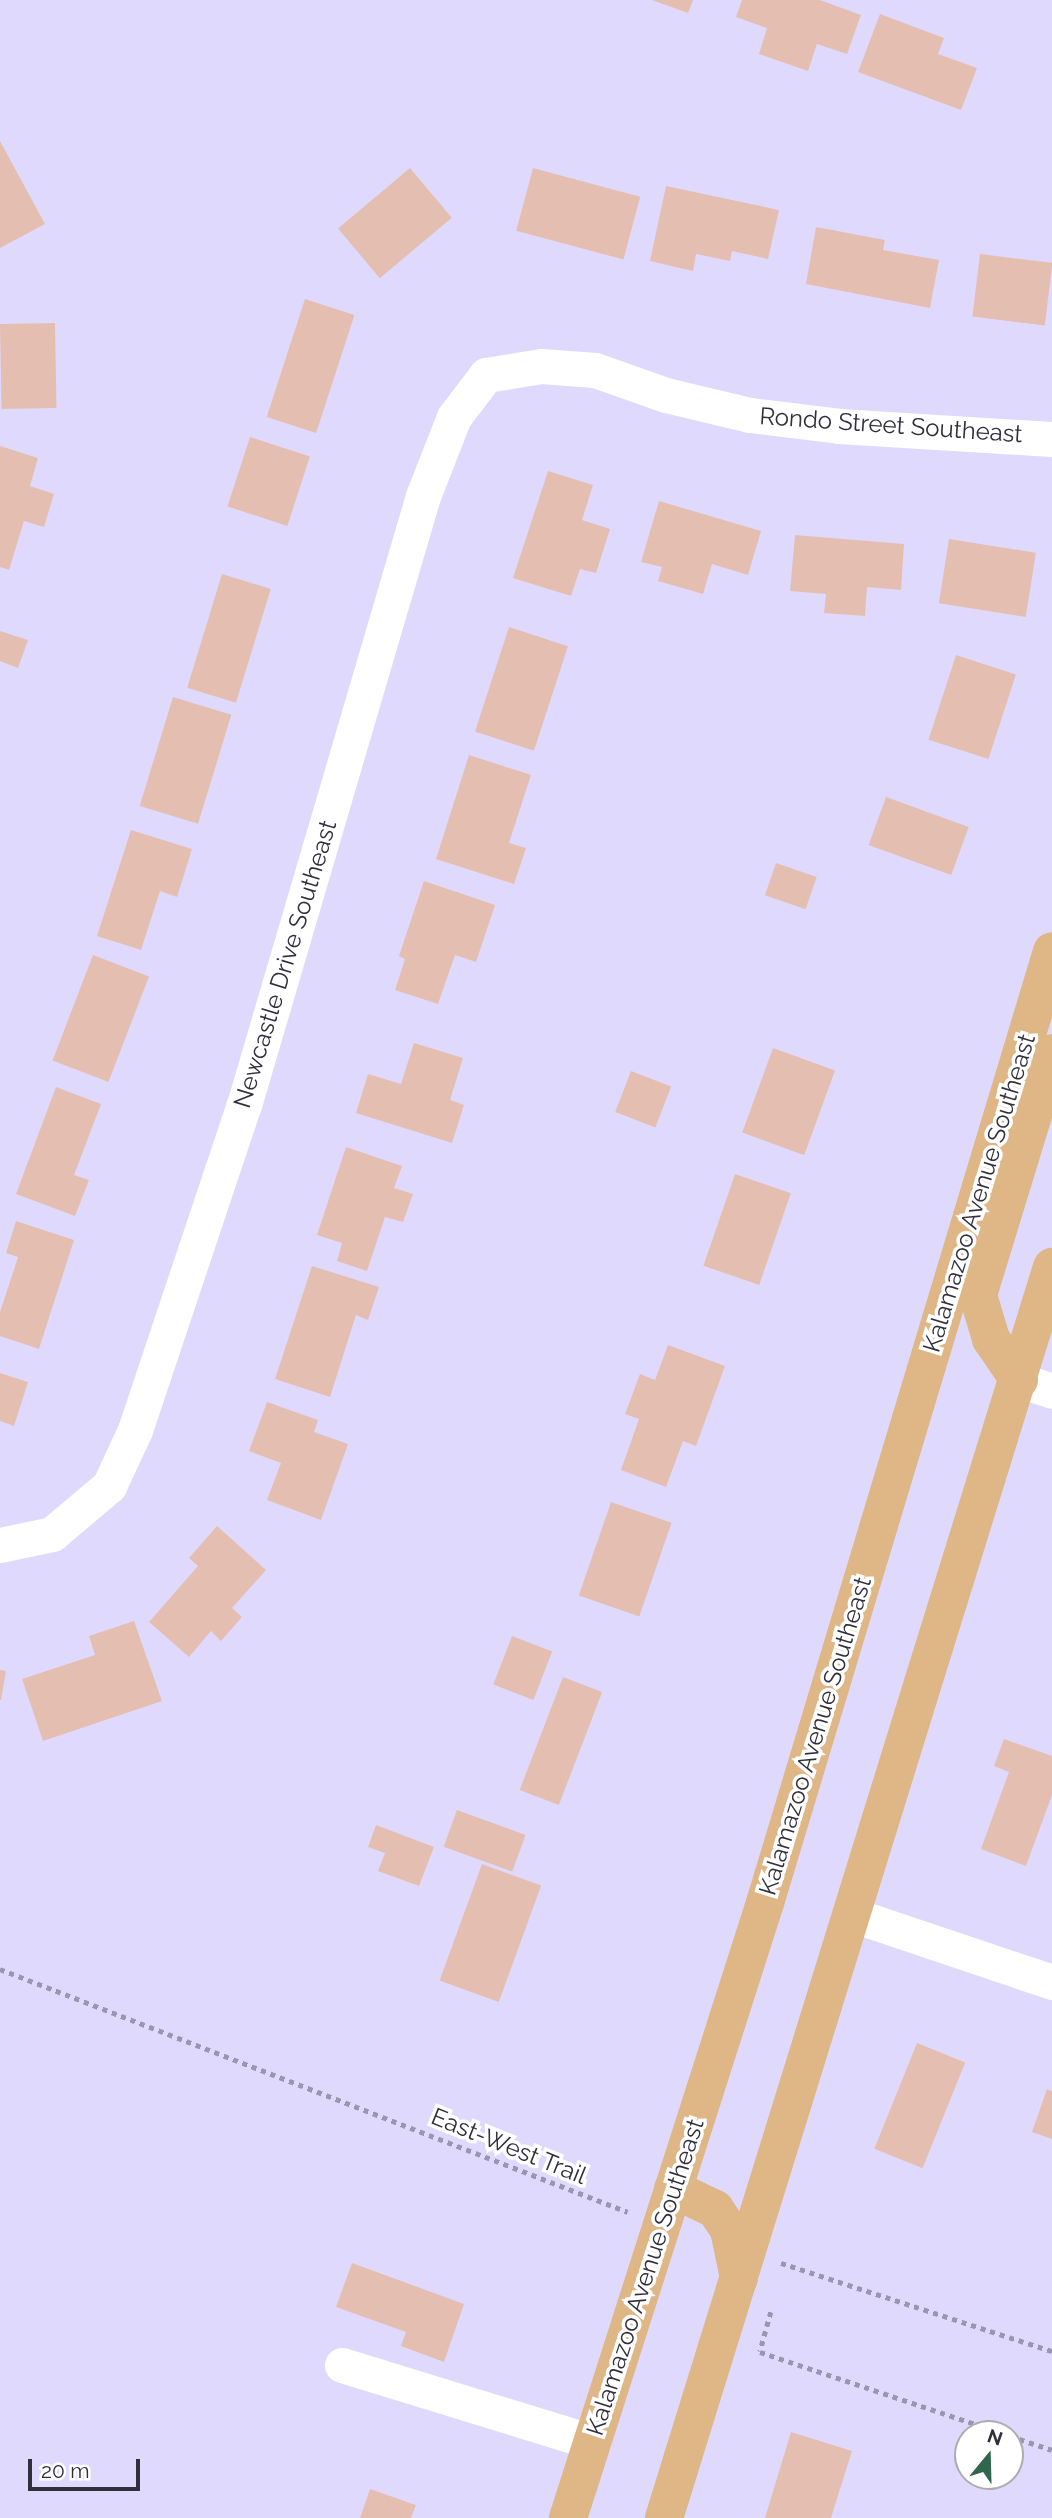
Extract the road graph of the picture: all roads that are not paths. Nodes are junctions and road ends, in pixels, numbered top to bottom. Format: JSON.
{"nodes":[{"id":1,"x":486,"y":375,"type":"joint"},
{"id":2,"x":1052,"y":439,"type":"edge"},
{"id":3,"x":1050,"y":959,"type":"edge"},
{"id":4,"x":1052,"y":1026,"type":"edge"},
{"id":5,"x":1052,"y":1053,"type":"edge"},
{"id":6,"x":1052,"y":1267,"type":"edge"},
{"id":7,"x":1036,"y":1386,"type":"edge"},
{"id":8,"x":0,"y":1545,"type":"edge"},
{"id":9,"x":853,"y":1915,"type":"junction"},
{"id":10,"x":1052,"y":1982,"type":"edge"},
{"id":11,"x":673,"y":2189,"type":"junction"},
{"id":12,"x":743,"y":2264,"type":"junction"},
{"id":13,"x":342,"y":2365,"type":"dead end"},
{"id":14,"x":593,"y":2442,"type":"junction"},
{"id":15,"x":568,"y":2518,"type":"edge"},
{"id":16,"x":664,"y":2518,"type":"edge"}],
"edges":[{"from":1,"to":2,"type":"street","name":"Rondo Street Southeast"},
{"from":1,"to":8,"type":"street","name":"Newcastle Drive Southeast"},
{"from":3,"to":4,"type":"main road"},
{"from":3,"to":11,"type":"main road","name":"Kalamazoo Avenue Southeast"},
{"from":5,"to":7,"type":"main road"},
{"from":6,"to":7,"type":"main road"},
{"from":7,"to":9,"type":"main road"},
{"from":9,"to":10,"type":"street"},
{"from":9,"to":12,"type":"main road"},
{"from":11,"to":12,"type":"main road"},
{"from":11,"to":14,"type":"main road","name":"Kalamazoo Avenue Southeast"},
{"from":12,"to":16,"type":"main road"},
{"from":13,"to":14,"type":"street"},
{"from":14,"to":15,"type":"main road","name":"Kalamazoo Avenue Southeast"}]}
